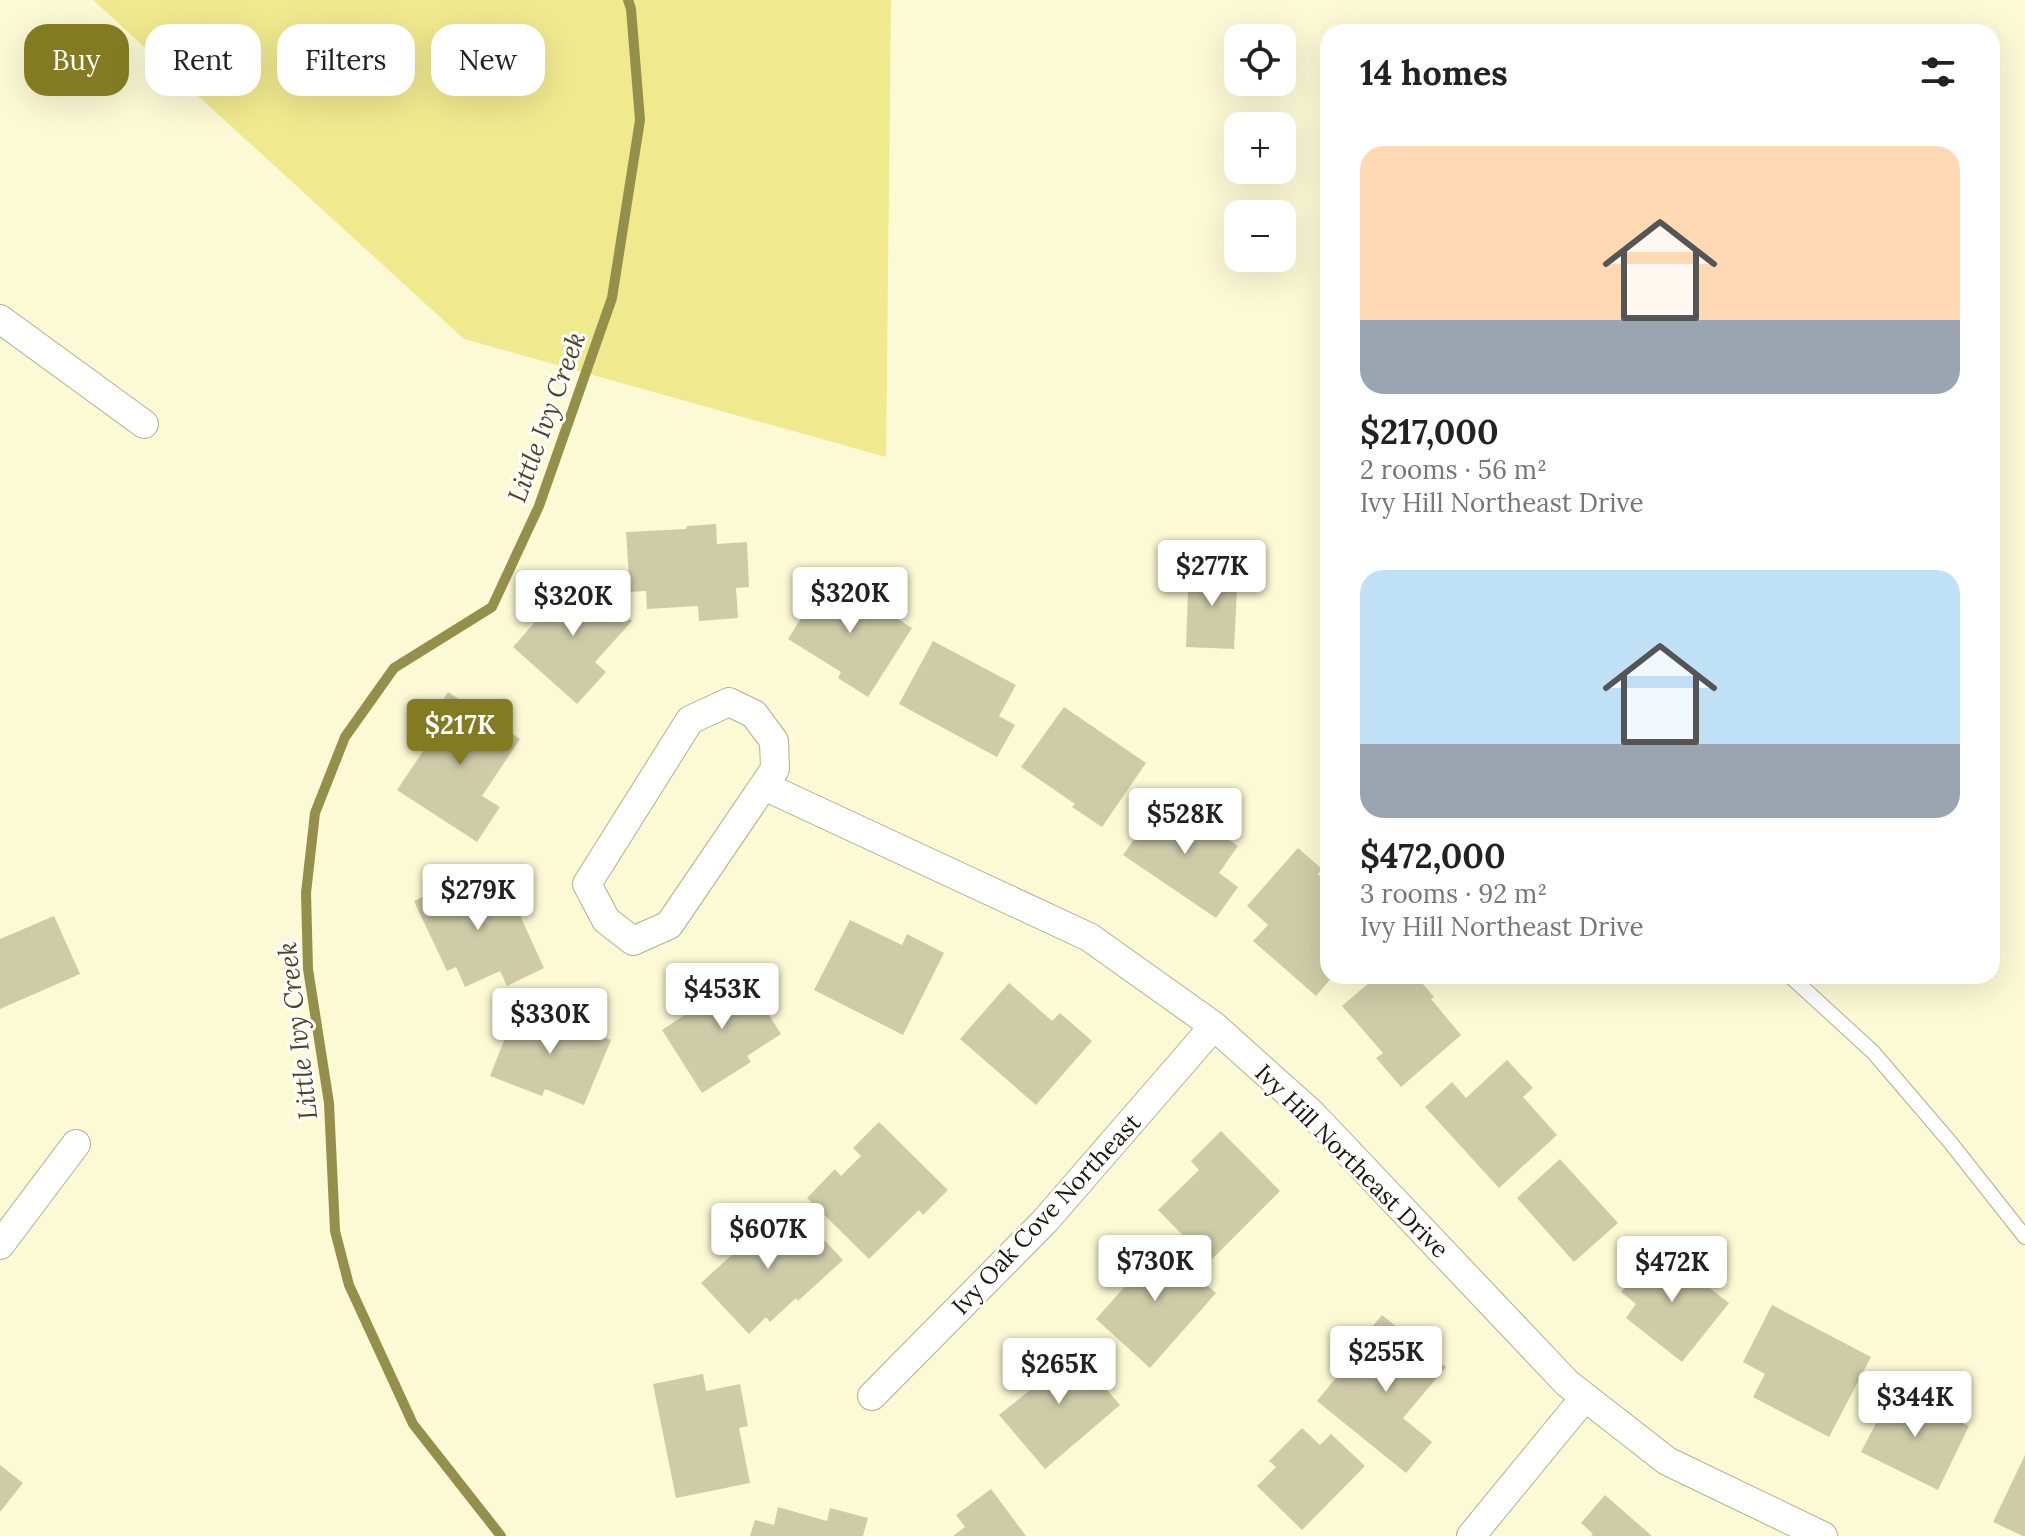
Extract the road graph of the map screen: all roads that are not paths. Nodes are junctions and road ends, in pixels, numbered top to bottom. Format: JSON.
{"nodes":[{"id":1,"x":0,"y":319,"type":"edge"},
{"id":2,"x":144,"y":424,"type":"dead end"},
{"id":3,"x":764,"y":786,"type":"junction"},
{"id":4,"x":1799,"y":984,"type":"edge"},
{"id":5,"x":1214,"y":1026,"type":"junction"},
{"id":6,"x":76,"y":1144,"type":"dead end"},
{"id":7,"x":2025,"y":1237,"type":"edge"},
{"id":8,"x":0,"y":1245,"type":"edge"},
{"id":9,"x":872,"y":1396,"type":"dead end"},
{"id":10,"x":1585,"y":1397,"type":"junction"},
{"id":11,"x":1471,"y":1536,"type":"edge"},
{"id":12,"x":1823,"y":1536,"type":"edge"}],
"edges":[{"from":1,"to":2,"type":"street"},
{"from":3,"to":3,"type":"street"},
{"from":3,"to":5,"type":"street","name":"Ivy Hill Northeast Drive"},
{"from":4,"to":7,"type":"lane"},
{"from":5,"to":9,"type":"street","name":"Ivy Oak Cove Northeast"},
{"from":5,"to":10,"type":"street","name":"Ivy Hill Northeast Drive"},
{"from":6,"to":8,"type":"street"},
{"from":10,"to":11,"type":"street"},
{"from":10,"to":12,"type":"street","name":"Ivy Hill Northeast Drive"}]}
